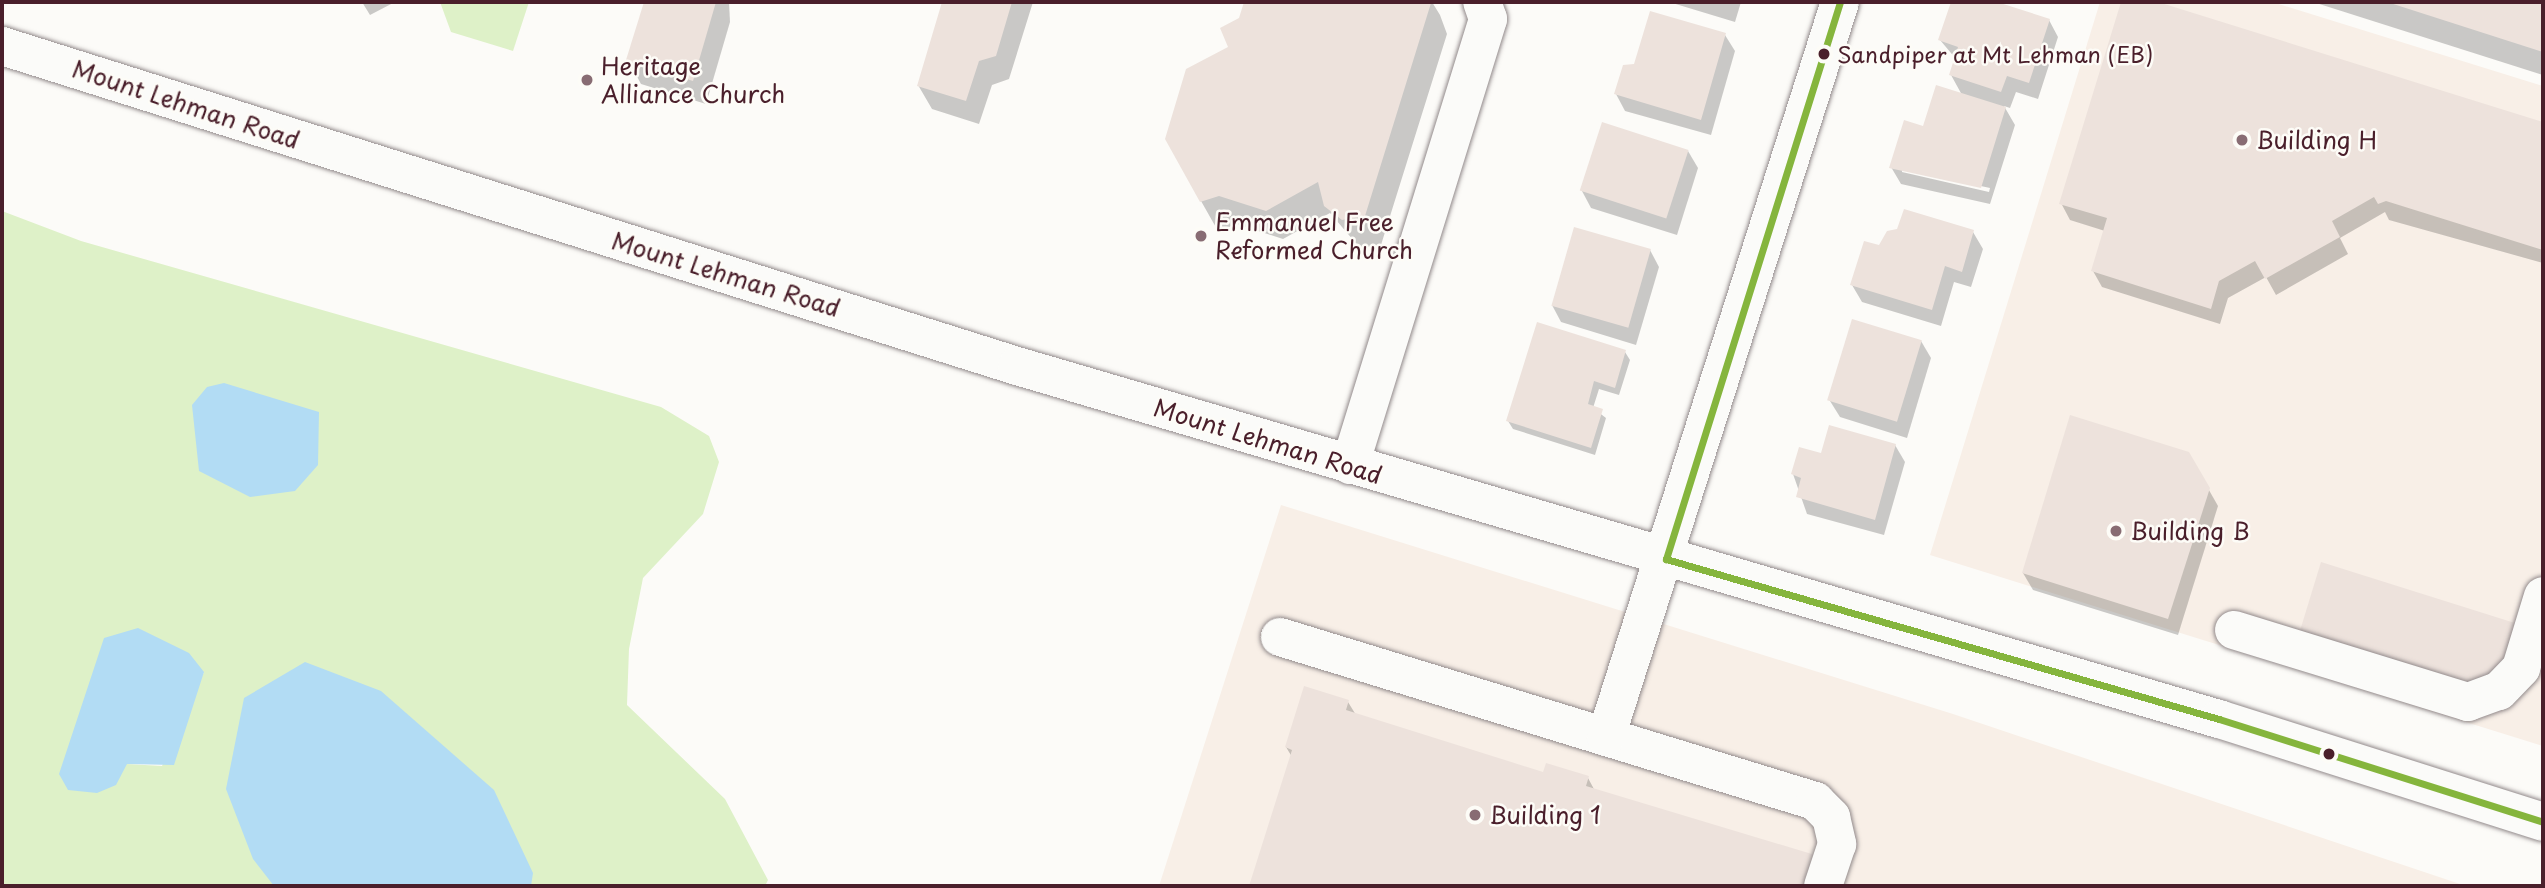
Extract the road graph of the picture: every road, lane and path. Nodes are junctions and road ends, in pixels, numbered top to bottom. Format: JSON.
{"nodes":[{"id":1,"x":1482,"y":2,"type":"edge"},
{"id":2,"x":1840,"y":2,"type":"edge"},
{"id":3,"x":2,"y":46,"type":"edge"},
{"id":4,"x":1350,"y":465,"type":"junction"},
{"id":5,"x":1665,"y":559,"type":"junction"},
{"id":6,"x":2543,"y":596,"type":"edge"},
{"id":7,"x":2234,"y":630,"type":"dead end"},
{"id":8,"x":1280,"y":637,"type":"dead end"},
{"id":9,"x":1606,"y":737,"type":"junction"},
{"id":10,"x":2542,"y":819,"type":"edge"},
{"id":11,"x":1823,"y":886,"type":"edge"}],
"edges":[{"from":1,"to":4,"type":"main road"},
{"from":2,"to":5,"type":"main road"},
{"from":3,"to":4,"type":"main road","name":"Mount Lehman Road"},
{"from":4,"to":5,"type":"main road","name":"Mount Lehman Road"},
{"from":5,"to":9,"type":"main road"},
{"from":5,"to":10,"type":"main road","name":"Mount Lehman Road"},
{"from":6,"to":7,"type":"main road"},
{"from":8,"to":9,"type":"main road"},
{"from":9,"to":11,"type":"main road"}]}
